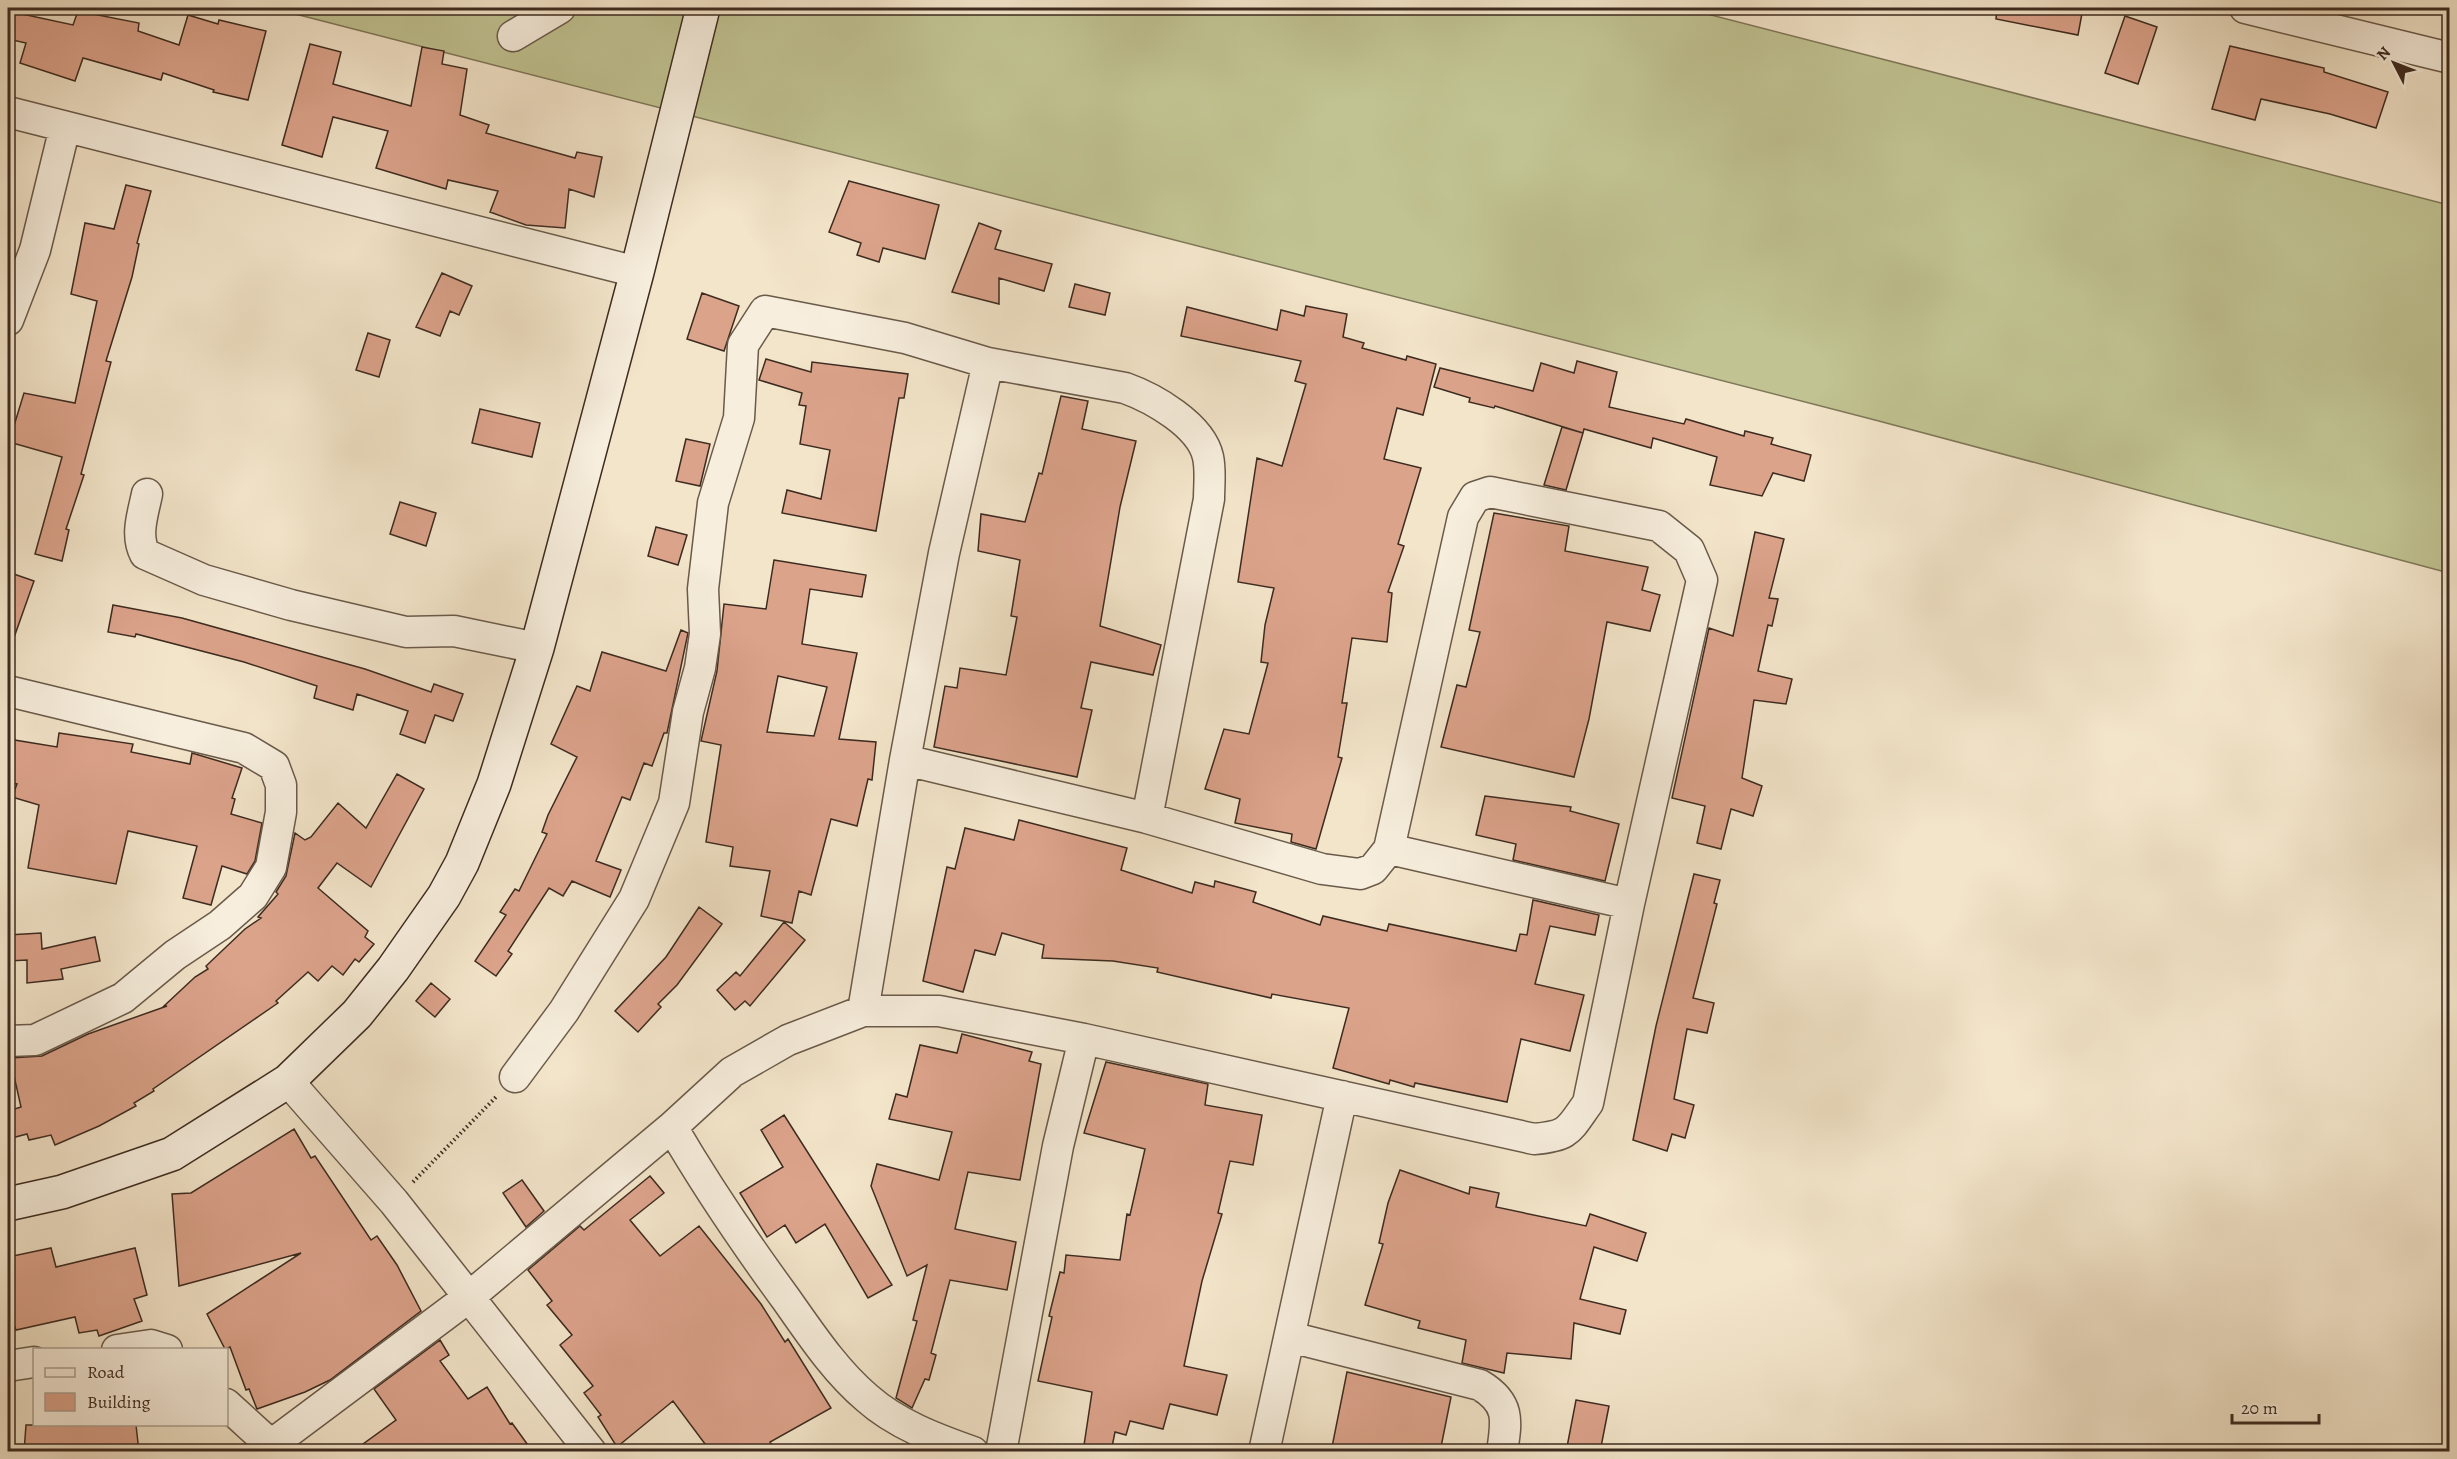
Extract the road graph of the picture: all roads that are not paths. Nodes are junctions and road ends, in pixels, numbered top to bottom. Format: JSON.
{"nodes":[{"id":1,"x":560,"y":8,"type":"edge"},
{"id":2,"x":703,"y":8,"type":"edge"},
{"id":3,"x":2245,"y":8,"type":"edge"},
{"id":4,"x":2321,"y":16,"type":"edge"},
{"id":5,"x":513,"y":36,"type":"dead end"},
{"id":6,"x":2450,"y":58,"type":"edge"},
{"id":7,"x":8,"y":112,"type":"edge"},
{"id":8,"x":65,"y":127,"type":"junction"},
{"id":9,"x":637,"y":272,"type":"junction"},
{"id":10,"x":8,"y":320,"type":"edge"},
{"id":11,"x":988,"y":363,"type":"junction"},
{"id":12,"x":147,"y":494,"type":"dead end"},
{"id":13,"x":537,"y":648,"type":"junction"},
{"id":14,"x":8,"y":691,"type":"edge"},
{"id":15,"x":905,"y":760,"type":"junction"},
{"id":16,"x":1147,"y":818,"type":"junction"},
{"id":17,"x":1389,"y":849,"type":"junction"},
{"id":18,"x":1629,"y":904,"type":"junction"},
{"id":19,"x":863,"y":1011,"type":"junction"},
{"id":20,"x":1084,"y":1039,"type":"junction"},
{"id":21,"x":8,"y":1041,"type":"edge"},
{"id":22,"x":515,"y":1077,"type":"road end"},
{"id":23,"x":288,"y":1081,"type":"junction"},
{"id":24,"x":1342,"y":1096,"type":"junction"},
{"id":25,"x":672,"y":1127,"type":"junction"},
{"id":26,"x":8,"y":1204,"type":"edge"},
{"id":27,"x":469,"y":1297,"type":"junction"},
{"id":28,"x":1290,"y":1337,"type":"junction"},
{"id":29,"x":131,"y":1348,"type":"edge"},
{"id":30,"x":161,"y":1348,"type":"edge"},
{"id":31,"x":33,"y":1362,"type":"edge"},
{"id":32,"x":8,"y":1366,"type":"edge"},
{"id":33,"x":228,"y":1406,"type":"edge"},
{"id":34,"x":273,"y":1448,"type":"edge"},
{"id":35,"x":591,"y":1452,"type":"edge"},
{"id":36,"x":973,"y":1452,"type":"edge"},
{"id":37,"x":1001,"y":1452,"type":"edge"},
{"id":38,"x":1264,"y":1452,"type":"edge"},
{"id":39,"x":1502,"y":1452,"type":"edge"}],
"edges":[{"from":1,"to":5,"type":"street"},
{"from":2,"to":9,"type":"street"},
{"from":3,"to":4,"type":"street"},
{"from":4,"to":6,"type":"street"},
{"from":7,"to":8,"type":"street"},
{"from":8,"to":9,"type":"street"},
{"from":8,"to":10,"type":"street"},
{"from":9,"to":13,"type":"street"},
{"from":11,"to":15,"type":"street"},
{"from":11,"to":16,"type":"street"},
{"from":11,"to":22,"type":"street"},
{"from":12,"to":13,"type":"street"},
{"from":13,"to":23,"type":"street"},
{"from":14,"to":21,"type":"street"},
{"from":15,"to":16,"type":"street"},
{"from":15,"to":19,"type":"street"},
{"from":16,"to":17,"type":"street"},
{"from":17,"to":18,"type":"street"},
{"from":17,"to":18,"type":"street"},
{"from":18,"to":24,"type":"street"},
{"from":19,"to":20,"type":"street"},
{"from":19,"to":25,"type":"street"},
{"from":20,"to":24,"type":"street"},
{"from":20,"to":37,"type":"street"},
{"from":23,"to":26,"type":"street"},
{"from":23,"to":27,"type":"street"},
{"from":24,"to":28,"type":"street"},
{"from":25,"to":27,"type":"street"},
{"from":25,"to":36,"type":"street"},
{"from":27,"to":34,"type":"street"},
{"from":27,"to":35,"type":"street"},
{"from":28,"to":38,"type":"street"},
{"from":28,"to":39,"type":"street"},
{"from":29,"to":30,"type":"street"},
{"from":31,"to":32,"type":"street"},
{"from":33,"to":34,"type":"street"}]}
